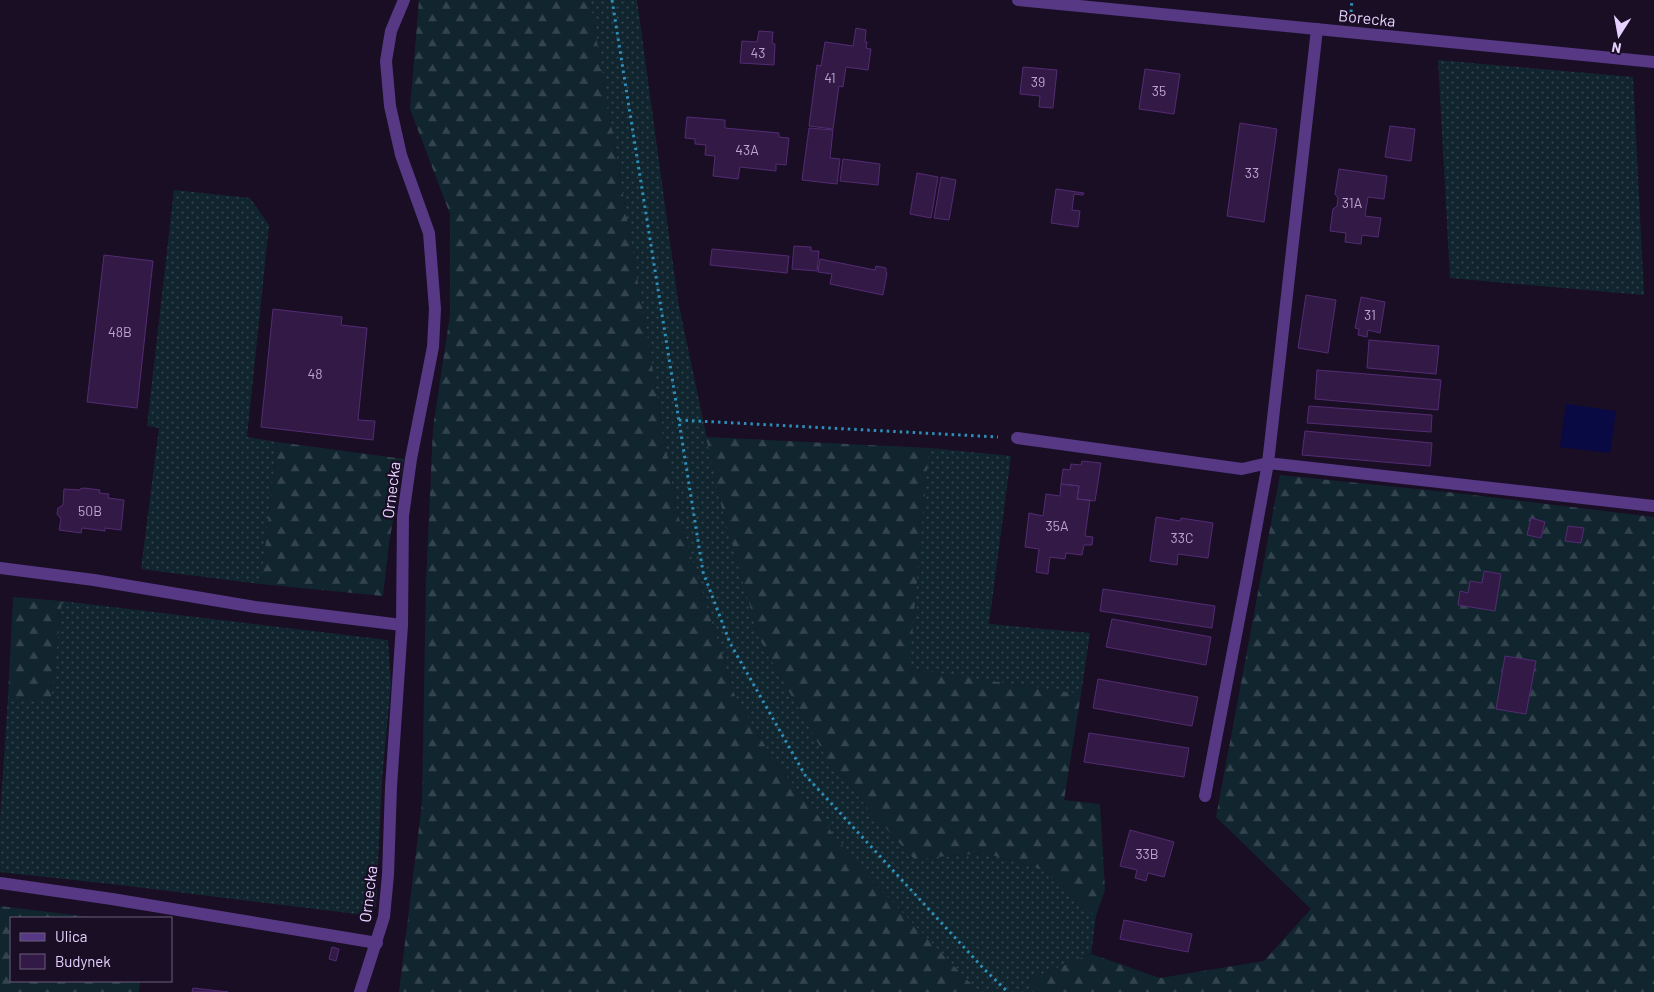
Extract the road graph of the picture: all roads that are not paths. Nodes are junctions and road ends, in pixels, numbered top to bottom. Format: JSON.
{"nodes":[{"id":1,"x":404,"y":0,"type":"edge"},
{"id":2,"x":1018,"y":0,"type":"edge"},
{"id":3,"x":1317,"y":29,"type":"junction"},
{"id":4,"x":1654,"y":62,"type":"edge"},
{"id":5,"x":1017,"y":438,"type":"road end"},
{"id":6,"x":1268,"y":463,"type":"junction"},
{"id":7,"x":1654,"y":506,"type":"edge"},
{"id":8,"x":0,"y":568,"type":"edge"},
{"id":9,"x":402,"y":625,"type":"junction"},
{"id":10,"x":1205,"y":796,"type":"dead end"},
{"id":11,"x":0,"y":883,"type":"edge"},
{"id":12,"x":377,"y":942,"type":"junction"},
{"id":13,"x":360,"y":992,"type":"edge"}],
"edges":[{"from":1,"to":9,"type":"street","name":"Ornecka"},
{"from":2,"to":3,"type":"street","name":"Borecka"},
{"from":3,"to":4,"type":"street","name":"Borecka"},
{"from":3,"to":6,"type":"street"},
{"from":5,"to":6,"type":"street"},
{"from":6,"to":7,"type":"street"},
{"from":6,"to":10,"type":"street"},
{"from":8,"to":9,"type":"street"},
{"from":9,"to":12,"type":"street","name":"Ornecka"},
{"from":11,"to":12,"type":"street"},
{"from":12,"to":13,"type":"street","name":"Ornecka"}]}
